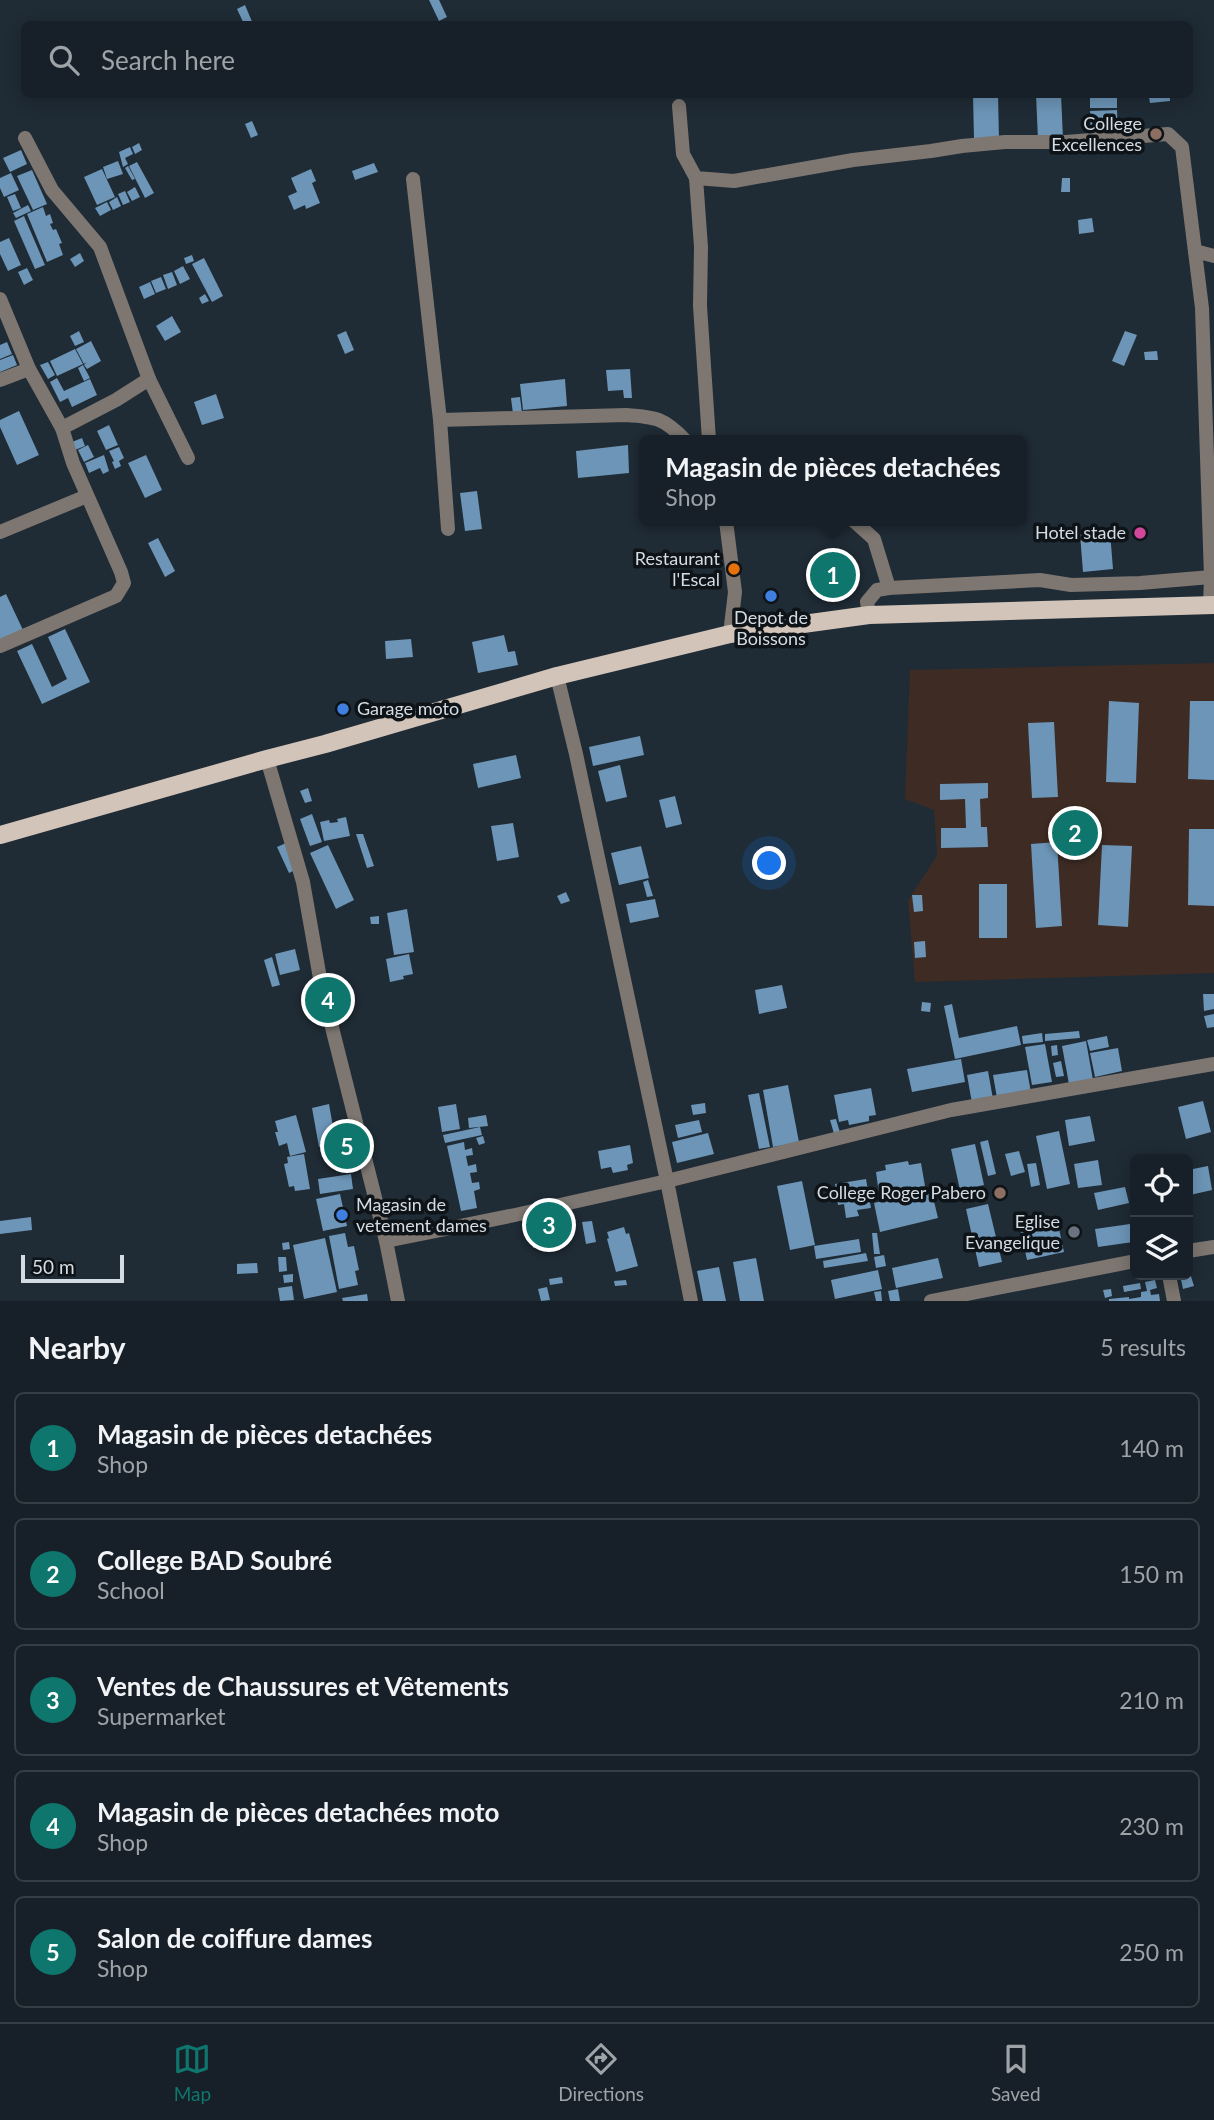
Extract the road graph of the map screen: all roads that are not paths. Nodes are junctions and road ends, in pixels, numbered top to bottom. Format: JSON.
{"nodes":[{"id":1,"x":679,"y":106,"type":"dead end"},
{"id":2,"x":25,"y":138,"type":"dead end"},
{"id":3,"x":696,"y":178,"type":"junction"},
{"id":4,"x":413,"y":179,"type":"dead end"},
{"id":5,"x":1195,"y":251,"type":"junction"},
{"id":6,"x":1214,"y":256,"type":"edge"},
{"id":7,"x":0,"y":299,"type":"edge"},
{"id":8,"x":29,"y":369,"type":"junction"},
{"id":9,"x":149,"y":379,"type":"junction"},
{"id":10,"x":0,"y":380,"type":"edge"},
{"id":11,"x":440,"y":420,"type":"junction"},
{"id":12,"x":62,"y":428,"type":"junction"},
{"id":13,"x":680,"y":435,"type":"edge"},
{"id":14,"x":709,"y":435,"type":"edge"},
{"id":15,"x":188,"y":458,"type":"dead end"},
{"id":16,"x":87,"y":496,"type":"junction"},
{"id":17,"x":727,"y":526,"type":"edge"},
{"id":18,"x":860,"y":526,"type":"edge"},
{"id":19,"x":448,"y":529,"type":"dead end"},
{"id":20,"x":0,"y":532,"type":"edge"},
{"id":21,"x":1211,"y":577,"type":"junction"},
{"id":22,"x":889,"y":588,"type":"junction"},
{"id":23,"x":1212,"y":605,"type":"edge"},
{"id":24,"x":869,"y":615,"type":"junction"},
{"id":25,"x":730,"y":634,"type":"junction"},
{"id":26,"x":0,"y":646,"type":"edge"},
{"id":27,"x":557,"y":676,"type":"junction"},
{"id":28,"x":267,"y":759,"type":"junction"},
{"id":29,"x":0,"y":835,"type":"edge"},
{"id":30,"x":1214,"y":1064,"type":"edge"},
{"id":31,"x":667,"y":1181,"type":"junction"},
{"id":32,"x":386,"y":1241,"type":"junction"},
{"id":33,"x":1214,"y":1247,"type":"edge"},
{"id":34,"x":1193,"y":1250,"type":"edge"},
{"id":35,"x":1130,"y":1262,"type":"edge"},
{"id":36,"x":1170,"y":1280,"type":"edge"},
{"id":37,"x":398,"y":1301,"type":"edge"},
{"id":38,"x":691,"y":1301,"type":"edge"},
{"id":39,"x":931,"y":1301,"type":"edge"},
{"id":40,"x":1174,"y":1301,"type":"edge"}],
"edges":[{"from":1,"to":3,"type":"street"},
{"from":2,"to":9,"type":"street"},
{"from":3,"to":5,"type":"street"},
{"from":3,"to":14,"type":"street"},
{"from":4,"to":11,"type":"street"},
{"from":5,"to":6,"type":"street"},
{"from":5,"to":21,"type":"street"},
{"from":7,"to":8,"type":"street"},
{"from":8,"to":10,"type":"street"},
{"from":8,"to":12,"type":"street"},
{"from":9,"to":12,"type":"street"},
{"from":9,"to":15,"type":"street"},
{"from":11,"to":13,"type":"street"},
{"from":11,"to":19,"type":"street"},
{"from":12,"to":16,"type":"street"},
{"from":16,"to":20,"type":"street"},
{"from":16,"to":26,"type":"street"},
{"from":17,"to":25,"type":"street"},
{"from":18,"to":22,"type":"street"},
{"from":21,"to":22,"type":"street"},
{"from":21,"to":23,"type":"street"},
{"from":22,"to":24,"type":"street"},
{"from":23,"to":24,"type":"main road"},
{"from":24,"to":25,"type":"main road"},
{"from":25,"to":27,"type":"main road"},
{"from":27,"to":28,"type":"main road"},
{"from":27,"to":31,"type":"street"},
{"from":28,"to":29,"type":"main road"},
{"from":28,"to":32,"type":"street"},
{"from":30,"to":31,"type":"street"},
{"from":31,"to":32,"type":"street"},
{"from":31,"to":38,"type":"street"},
{"from":32,"to":37,"type":"street"},
{"from":33,"to":34,"type":"street"},
{"from":35,"to":39,"type":"street"},
{"from":36,"to":40,"type":"street"}]}
